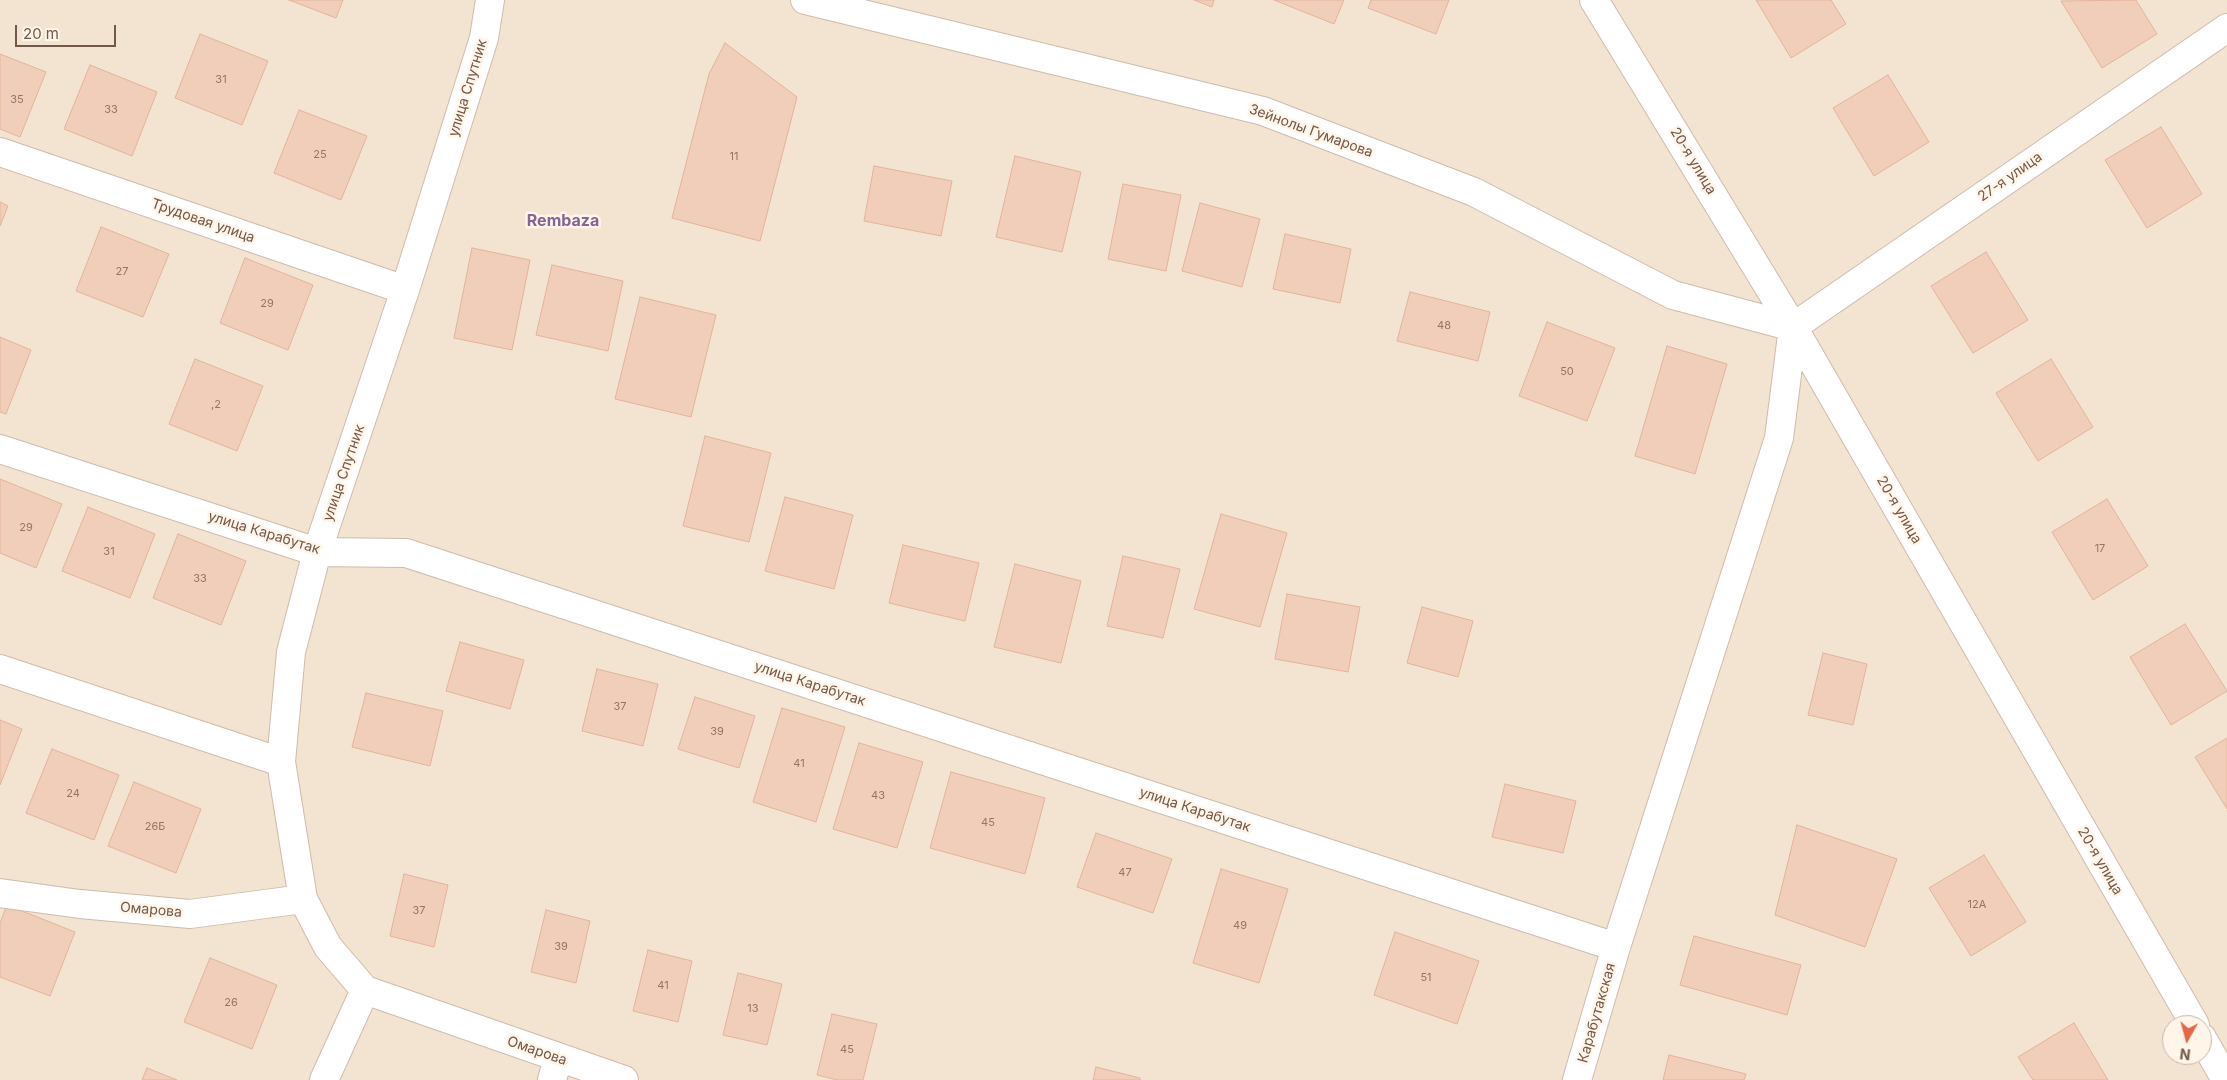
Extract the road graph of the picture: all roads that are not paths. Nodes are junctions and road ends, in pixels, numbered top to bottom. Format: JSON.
{"nodes":[{"id":1,"x":490,"y":0,"type":"edge"},
{"id":2,"x":805,"y":0,"type":"edge"},
{"id":3,"x":1594,"y":0,"type":"edge"},
{"id":4,"x":2227,"y":28,"type":"edge"},
{"id":5,"x":0,"y":152,"type":"edge"},
{"id":6,"x":405,"y":290,"type":"junction"},
{"id":7,"x":1794,"y":327,"type":"junction"},
{"id":8,"x":0,"y":448,"type":"edge"},
{"id":9,"x":317,"y":552,"type":"junction"},
{"id":10,"x":0,"y":669,"type":"edge"},
{"id":11,"x":281,"y":762,"type":"junction"},
{"id":12,"x":0,"y":893,"type":"edge"},
{"id":13,"x":303,"y":899,"type":"junction"},
{"id":14,"x":1616,"y":947,"type":"junction"},
{"id":15,"x":365,"y":990,"type":"junction"},
{"id":16,"x":2188,"y":1015,"type":"edge"},
{"id":17,"x":2212,"y":1056,"type":"edge"},
{"id":18,"x":555,"y":1069,"type":"edge"},
{"id":19,"x":324,"y":1080,"type":"edge"},
{"id":20,"x":624,"y":1080,"type":"edge"},
{"id":21,"x":1577,"y":1080,"type":"edge"},
{"id":22,"x":2226,"y":1080,"type":"edge"}],
"edges":[{"from":1,"to":6,"type":"street","name":"улица Спутник"},
{"from":2,"to":7,"type":"street","name":"Зейнолы Гумарова"},
{"from":3,"to":7,"type":"street","name":"20-я улица"},
{"from":4,"to":7,"type":"street","name":"27-я улица"},
{"from":5,"to":6,"type":"street","name":"Трудовая улица"},
{"from":6,"to":9,"type":"street","name":"улица Спутник"},
{"from":7,"to":14,"type":"street","name":"Карабутакская"},
{"from":7,"to":16,"type":"street","name":"20-я улица"},
{"from":8,"to":9,"type":"street","name":"улица Карабутак"},
{"from":9,"to":11,"type":"street","name":"улица Спутник"},
{"from":9,"to":14,"type":"street","name":"улица Карабутак"},
{"from":10,"to":11,"type":"street"},
{"from":11,"to":13,"type":"street","name":"улица Спутник"},
{"from":12,"to":13,"type":"street","name":"Омарова"},
{"from":13,"to":15,"type":"street","name":"улица Спутник"},
{"from":14,"to":21,"type":"street","name":"Карабутакская"},
{"from":15,"to":18,"type":"street","name":"Омарова"},
{"from":15,"to":19,"type":"street"},
{"from":17,"to":22,"type":"street"},
{"from":18,"to":20,"type":"street","name":"Омарова"}]}
